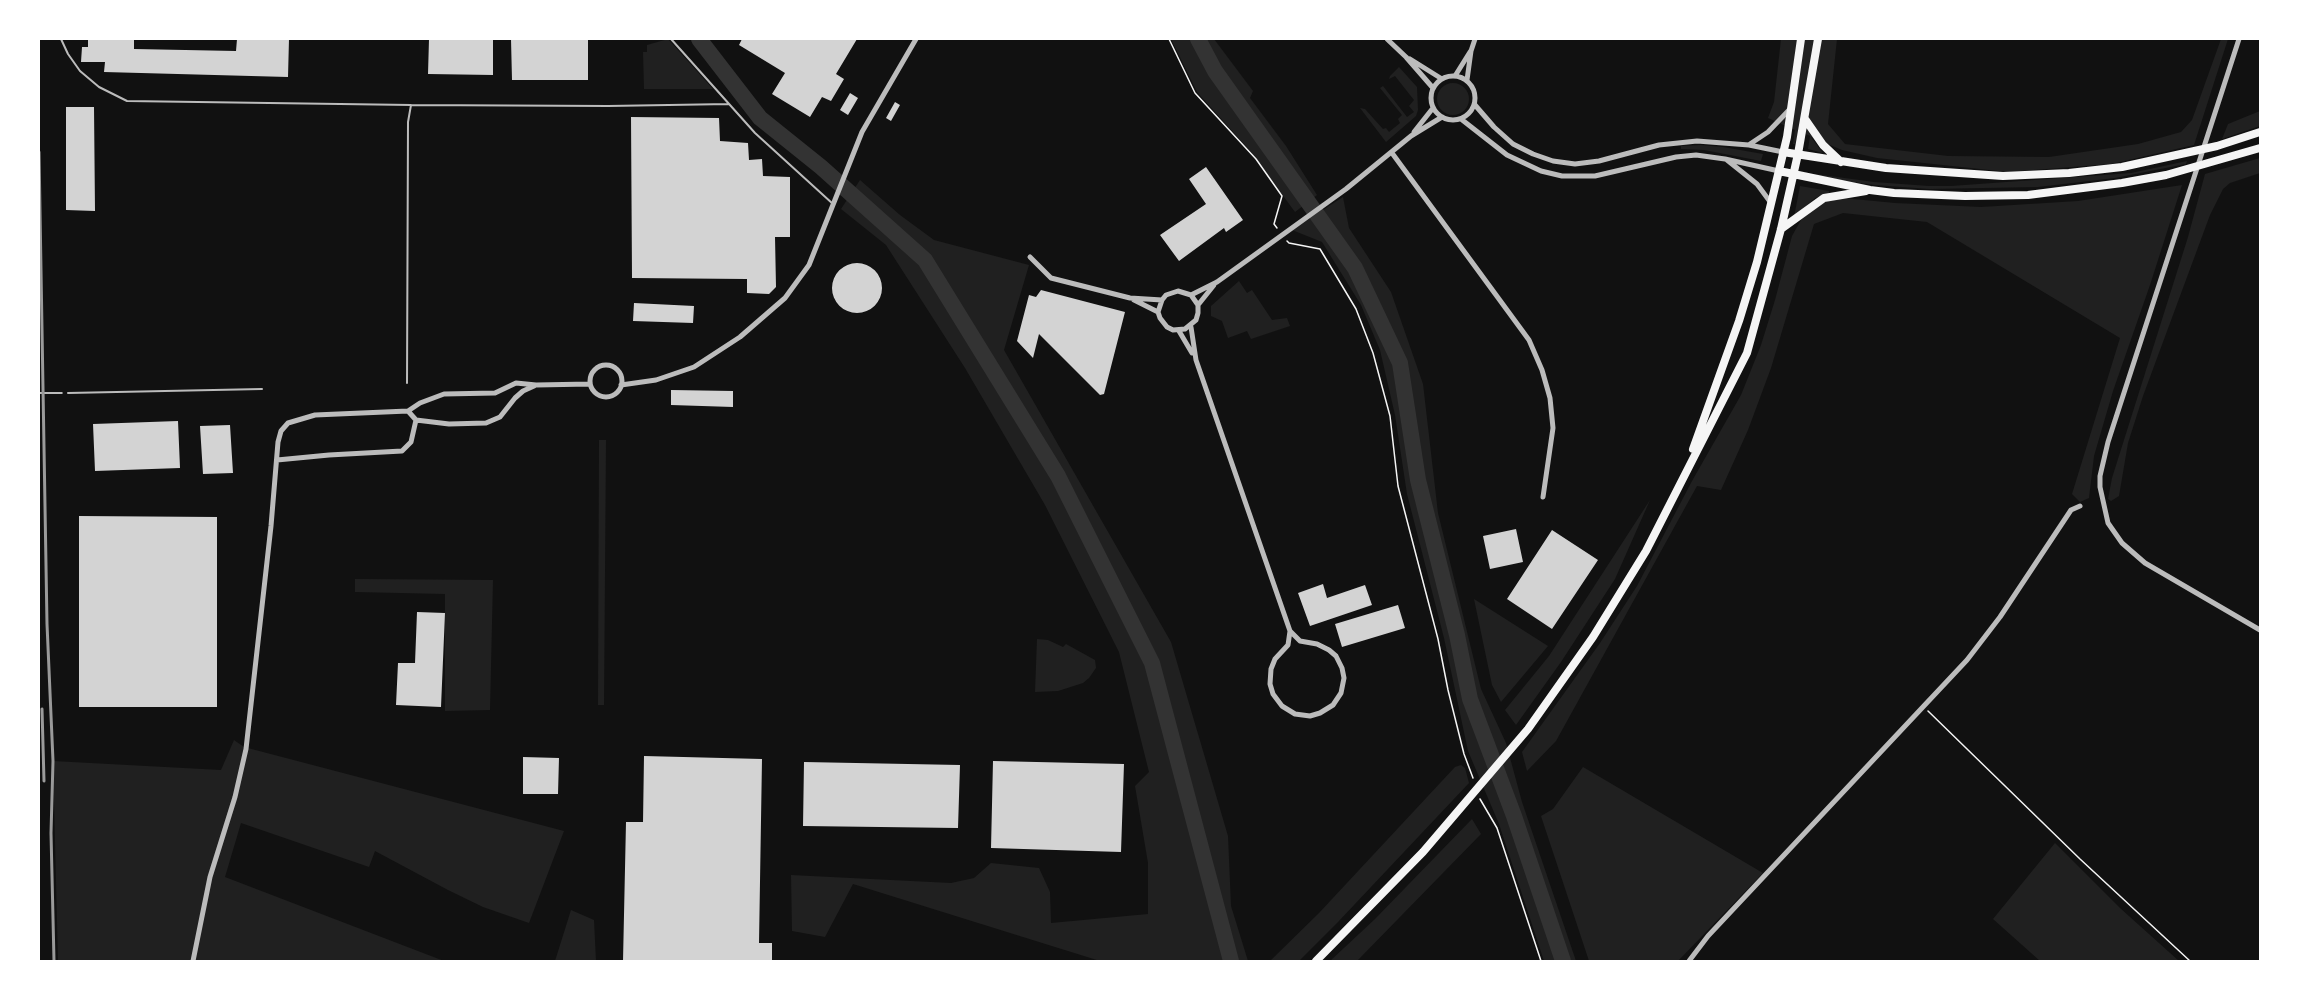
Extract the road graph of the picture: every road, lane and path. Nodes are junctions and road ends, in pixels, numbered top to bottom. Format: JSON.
{"nodes":[{"id":1,"x":61,"y":39,"type":"edge"},
{"id":2,"x":671,"y":39,"type":"edge"},
{"id":3,"x":916,"y":39,"type":"edge"},
{"id":4,"x":1169,"y":39,"type":"edge"},
{"id":5,"x":1387,"y":39,"type":"edge"},
{"id":6,"x":1475,"y":39,"type":"edge"},
{"id":7,"x":1801,"y":39,"type":"edge"},
{"id":8,"x":1818,"y":39,"type":"edge"},
{"id":9,"x":2239,"y":39,"type":"edge"},
{"id":10,"x":1471,"y":51,"type":"junction"},
{"id":11,"x":1406,"y":57,"type":"junction"},
{"id":12,"x":1455,"y":76,"type":"junction"},
{"id":13,"x":1442,"y":79,"type":"junction"},
{"id":14,"x":1467,"y":81,"type":"junction"},
{"id":15,"x":1433,"y":88,"type":"junction"},
{"id":16,"x":729,"y":104,"type":"junction"},
{"id":17,"x":411,"y":105,"type":"junction"},
{"id":18,"x":1474,"y":105,"type":"junction"},
{"id":19,"x":1433,"y":108,"type":"junction"},
{"id":20,"x":1791,"y":108,"type":"junction"},
{"id":21,"x":1442,"y":117,"type":"junction"},
{"id":22,"x":1461,"y":119,"type":"junction"},
{"id":23,"x":1805,"y":119,"type":"junction"},
{"id":24,"x":2260,"y":132,"type":"edge"},
{"id":25,"x":1411,"y":136,"type":"junction"},
{"id":26,"x":1749,"y":145,"type":"junction"},
{"id":27,"x":2260,"y":148,"type":"edge"},
{"id":28,"x":1784,"y":152,"type":"junction"},
{"id":29,"x":1392,"y":153,"type":"junction"},
{"id":30,"x":1798,"y":154,"type":"junction"},
{"id":31,"x":1725,"y":159,"type":"junction"},
{"id":32,"x":1841,"y":162,"type":"junction"},
{"id":33,"x":1779,"y":171,"type":"junction"},
{"id":34,"x":1794,"y":174,"type":"junction"},
{"id":35,"x":1869,"y":190,"type":"junction"},
{"id":36,"x":833,"y":204,"type":"junction"},
{"id":37,"x":1771,"y":204,"type":"junction"},
{"id":38,"x":1781,"y":229,"type":"junction"},
{"id":39,"x":1282,"y":235,"type":"junction"},
{"id":40,"x":1030,"y":257,"type":"dead end"},
{"id":41,"x":1217,"y":282,"type":"junction"},
{"id":42,"x":1191,"y":295,"type":"junction"},
{"id":43,"x":1130,"y":298,"type":"junction"},
{"id":44,"x":1162,"y":300,"type":"junction"},
{"id":45,"x":1198,"y":305,"type":"junction"},
{"id":46,"x":1158,"y":312,"type":"junction"},
{"id":47,"x":1191,"y":327,"type":"junction"},
{"id":48,"x":1179,"y":331,"type":"junction"},
{"id":49,"x":1196,"y":360,"type":"junction"},
{"id":50,"x":407,"y":383,"type":"dead end"},
{"id":51,"x":590,"y":384,"type":"junction"},
{"id":52,"x":621,"y":385,"type":"junction"},
{"id":53,"x":536,"y":386,"type":"junction"},
{"id":54,"x":262,"y":389,"type":"dead end"},
{"id":55,"x":39,"y":393,"type":"edge"},
{"id":56,"x":68,"y":393,"type":"joint"},
{"id":57,"x":408,"y":411,"type":"junction"},
{"id":58,"x":416,"y":420,"type":"junction"},
{"id":59,"x":278,"y":460,"type":"junction"},
{"id":60,"x":1685,"y":472,"type":"junction"},
{"id":61,"x":1543,"y":497,"type":"dead end"},
{"id":62,"x":2080,"y":506,"type":"dead end"},
{"id":63,"x":2260,"y":630,"type":"edge"},
{"id":64,"x":1290,"y":631,"type":"junction"},
{"id":65,"x":1925,"y":707,"type":"junction"},
{"id":66,"x":1474,"y":781,"type":"dead end"},
{"id":67,"x":1480,"y":799,"type":"dead end"},
{"id":68,"x":193,"y":961,"type":"edge"},
{"id":69,"x":1316,"y":961,"type":"edge"},
{"id":70,"x":1540,"y":961,"type":"edge"},
{"id":71,"x":1689,"y":961,"type":"edge"},
{"id":72,"x":2190,"y":961,"type":"edge"}],
"edges":[{"from":1,"to":17,"type":"lane"},
{"from":2,"to":16,"type":"lane"},
{"from":3,"to":36,"type":"street"},
{"from":4,"to":39,"type":"path"},
{"from":5,"to":11,"type":"street"},
{"from":6,"to":10,"type":"street"},
{"from":7,"to":20,"type":"main road"},
{"from":8,"to":23,"type":"main road"},
{"from":9,"to":63,"type":"street"},
{"from":10,"to":12,"type":"street"},
{"from":10,"to":14,"type":"street"},
{"from":11,"to":13,"type":"street"},
{"from":11,"to":15,"type":"street"},
{"from":12,"to":13,"type":"street"},
{"from":12,"to":14,"type":"street"},
{"from":13,"to":15,"type":"street"},
{"from":14,"to":18,"type":"street"},
{"from":15,"to":19,"type":"street"},
{"from":16,"to":17,"type":"lane"},
{"from":16,"to":36,"type":"lane"},
{"from":17,"to":50,"type":"lane"},
{"from":18,"to":22,"type":"street"},
{"from":18,"to":26,"type":"street"},
{"from":19,"to":21,"type":"street"},
{"from":19,"to":25,"type":"street"},
{"from":20,"to":26,"type":"street"},
{"from":20,"to":28,"type":"main road"},
{"from":21,"to":22,"type":"street"},
{"from":21,"to":25,"type":"street"},
{"from":22,"to":31,"type":"street"},
{"from":23,"to":30,"type":"main road"},
{"from":23,"to":32,"type":"main road"},
{"from":24,"to":32,"type":"main road"},
{"from":25,"to":29,"type":"street"},
{"from":26,"to":28,"type":"street"},
{"from":27,"to":35,"type":"main road"},
{"from":28,"to":30,"type":"main road"},
{"from":28,"to":33,"type":"main road"},
{"from":29,"to":39,"type":"street"},
{"from":29,"to":61,"type":"street"},
{"from":30,"to":32,"type":"main road"},
{"from":30,"to":34,"type":"main road"},
{"from":31,"to":33,"type":"street"},
{"from":31,"to":37,"type":"street"},
{"from":33,"to":34,"type":"main road"},
{"from":33,"to":37,"type":"main road"},
{"from":34,"to":35,"type":"main road"},
{"from":34,"to":38,"type":"main road"},
{"from":35,"to":38,"type":"main road"},
{"from":36,"to":52,"type":"street"},
{"from":37,"to":60,"type":"main road"},
{"from":38,"to":60,"type":"main road"},
{"from":39,"to":41,"type":"street"},
{"from":39,"to":66,"type":"path"},
{"from":40,"to":43,"type":"street"},
{"from":41,"to":42,"type":"street"},
{"from":41,"to":45,"type":"street"},
{"from":42,"to":44,"type":"street"},
{"from":42,"to":45,"type":"street"},
{"from":43,"to":44,"type":"street"},
{"from":43,"to":46,"type":"street"},
{"from":44,"to":46,"type":"street"},
{"from":45,"to":47,"type":"street"},
{"from":46,"to":48,"type":"street"},
{"from":47,"to":48,"type":"street"},
{"from":47,"to":49,"type":"street"},
{"from":48,"to":49,"type":"street"},
{"from":49,"to":64,"type":"street"},
{"from":51,"to":52,"type":"street"},
{"from":51,"to":52,"type":"street"},
{"from":51,"to":53,"type":"street"},
{"from":53,"to":57,"type":"street"},
{"from":53,"to":58,"type":"street"},
{"from":54,"to":56,"type":"lane"},
{"from":55,"to":56,"type":"path"},
{"from":57,"to":58,"type":"street"},
{"from":57,"to":59,"type":"street"},
{"from":58,"to":59,"type":"street"},
{"from":59,"to":68,"type":"street"},
{"from":60,"to":69,"type":"main road"},
{"from":62,"to":65,"type":"street"},
{"from":64,"to":64,"type":"street"},
{"from":65,"to":71,"type":"street"},
{"from":65,"to":72,"type":"path"},
{"from":67,"to":70,"type":"path"}]}
